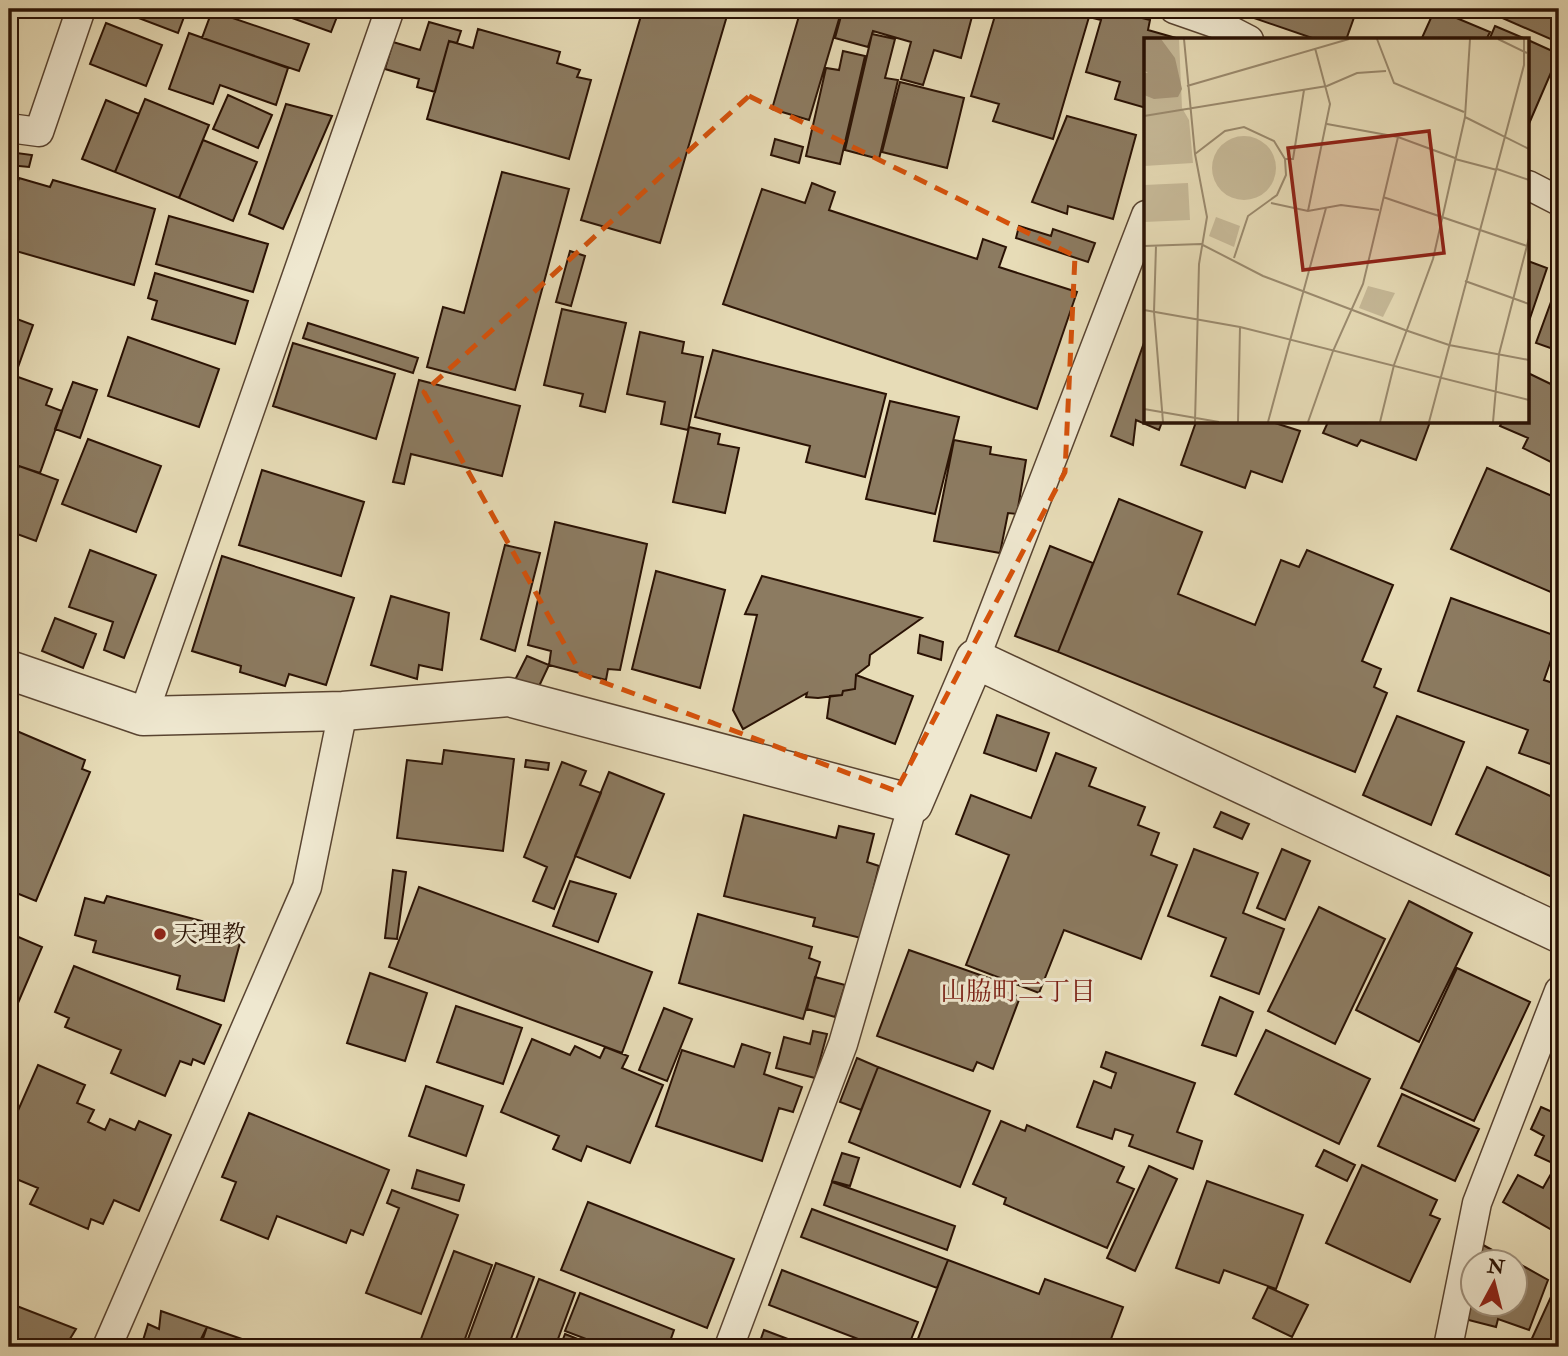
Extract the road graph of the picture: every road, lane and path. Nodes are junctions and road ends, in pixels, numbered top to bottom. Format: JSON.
{"nodes":[{"id":1,"x":81,"y":9,"type":"edge"},
{"id":2,"x":390,"y":9,"type":"edge"},
{"id":3,"x":1174,"y":9,"type":"edge"},
{"id":4,"x":1217,"y":33,"type":"edge"},
{"id":5,"x":1240,"y":38,"type":"edge"},
{"id":6,"x":9,"y":128,"type":"edge"},
{"id":7,"x":1530,"y":186,"type":"edge"},
{"id":8,"x":1559,"y":201,"type":"edge"},
{"id":9,"x":1144,"y":220,"type":"edge"},
{"id":10,"x":975,"y":659,"type":"junction"},
{"id":11,"x":9,"y":670,"type":"edge"},
{"id":12,"x":343,"y":711,"type":"junction"},
{"id":13,"x":143,"y":716,"type":"junction"},
{"id":14,"x":913,"y":804,"type":"junction"},
{"id":15,"x":1559,"y":933,"type":"edge"},
{"id":16,"x":1559,"y":992,"type":"edge"},
{"id":17,"x":107,"y":1347,"type":"edge"},
{"id":18,"x":729,"y":1347,"type":"edge"},
{"id":19,"x":1448,"y":1347,"type":"edge"}],
"edges":[{"from":1,"to":6,"type":"lane"},
{"from":2,"to":13,"type":"lane"},
{"from":3,"to":4,"type":"lane"},
{"from":4,"to":5,"type":"lane"},
{"from":7,"to":8,"type":"lane"},
{"from":9,"to":10,"type":"lane"},
{"from":10,"to":14,"type":"street"},
{"from":10,"to":15,"type":"street"},
{"from":11,"to":13,"type":"street"},
{"from":12,"to":13,"type":"street"},
{"from":12,"to":14,"type":"street"},
{"from":12,"to":17,"type":"lane"},
{"from":14,"to":18,"type":"lane"},
{"from":16,"to":19,"type":"lane"}]}
